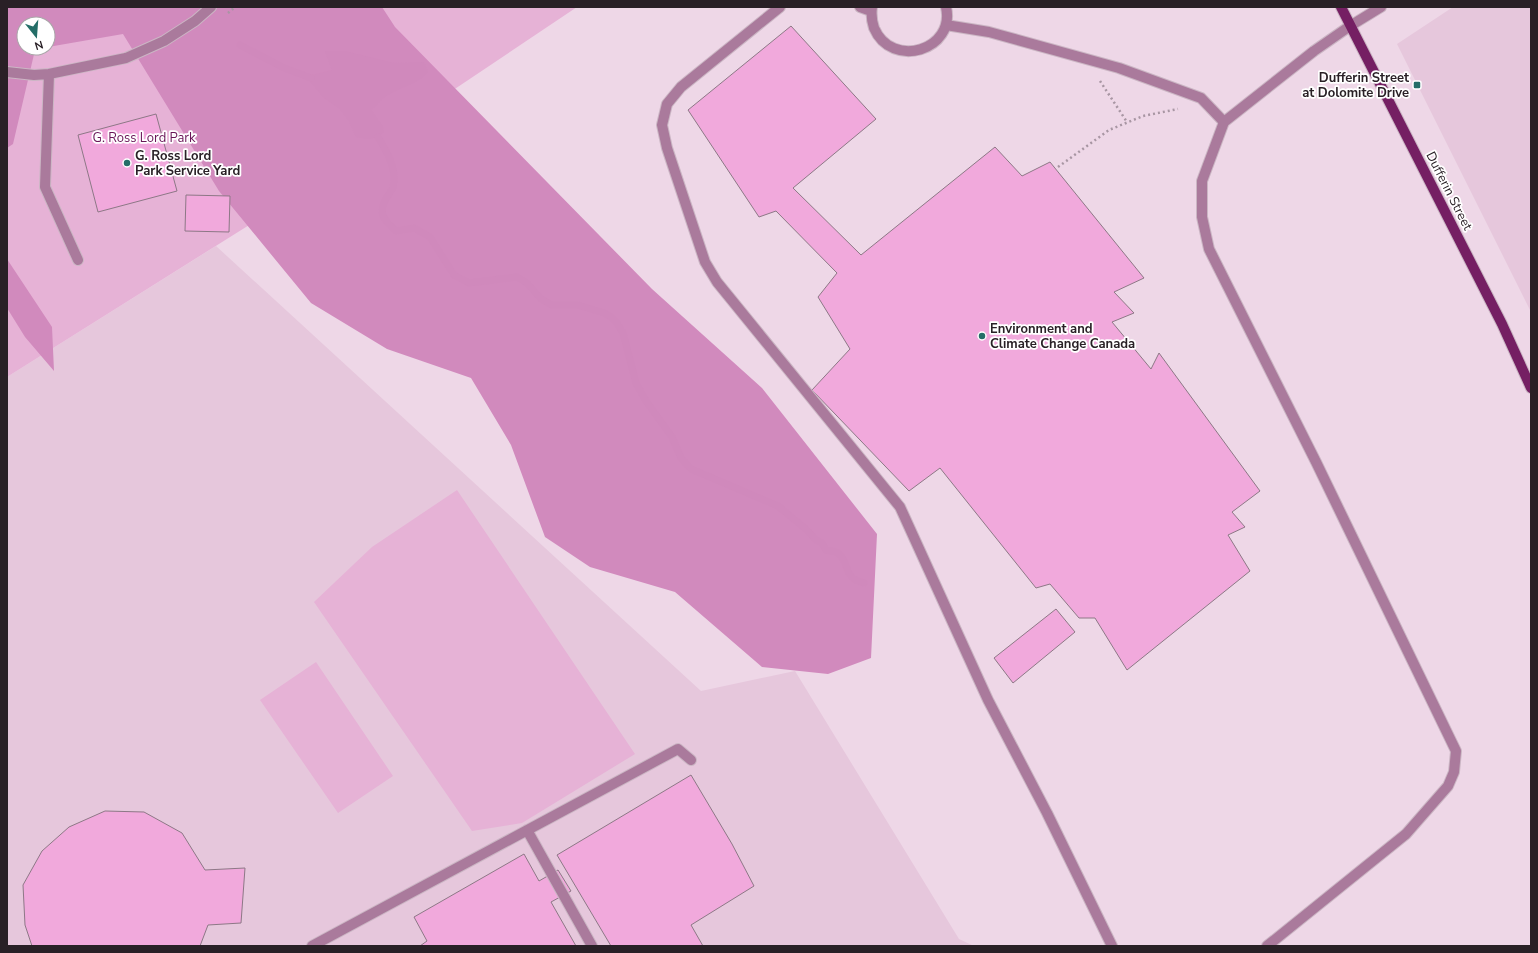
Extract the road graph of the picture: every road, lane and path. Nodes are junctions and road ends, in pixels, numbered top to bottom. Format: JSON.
{"nodes":[{"id":1,"x":211,"y":7,"type":"edge"},
{"id":2,"x":780,"y":7,"type":"edge"},
{"id":3,"x":860,"y":7,"type":"edge"},
{"id":4,"x":946,"y":7,"type":"edge"},
{"id":5,"x":1341,"y":7,"type":"edge"},
{"id":6,"x":1381,"y":7,"type":"edge"},
{"id":7,"x":872,"y":9,"type":"edge"},
{"id":8,"x":946,"y":25,"type":"junction"},
{"id":9,"x":1350,"y":26,"type":"junction"},
{"id":10,"x":1084,"y":57,"type":"junction"},
{"id":11,"x":7,"y":72,"type":"edge"},
{"id":12,"x":49,"y":74,"type":"junction"},
{"id":13,"x":1208,"y":105,"type":"junction"},
{"id":14,"x":1127,"y":122,"type":"junction"},
{"id":15,"x":1224,"y":122,"type":"junction"},
{"id":16,"x":1058,"y":167,"type":"dead end"},
{"id":17,"x":78,"y":260,"type":"dead end"},
{"id":18,"x":1531,"y":388,"type":"edge"},
{"id":19,"x":691,"y":760,"type":"dead end"},
{"id":20,"x":527,"y":830,"type":"junction"},
{"id":21,"x":312,"y":946,"type":"edge"},
{"id":22,"x":592,"y":946,"type":"edge"},
{"id":23,"x":1112,"y":946,"type":"edge"},
{"id":24,"x":1267,"y":946,"type":"edge"}],
"edges":[{"from":1,"to":12,"type":"street"},
{"from":2,"to":23,"type":"street"},
{"from":3,"to":7,"type":"street"},
{"from":4,"to":8,"type":"street"},
{"from":5,"to":9,"type":"main road","name":"Dufferin Street"},
{"from":6,"to":9,"type":"street"},
{"from":7,"to":8,"type":"street"},
{"from":8,"to":10,"type":"street"},
{"from":9,"to":15,"type":"street"},
{"from":9,"to":18,"type":"main road","name":"Dufferin Street"},
{"from":10,"to":13,"type":"street"},
{"from":10,"to":14,"type":"path"},
{"from":11,"to":12,"type":"street"},
{"from":12,"to":17,"type":"street"},
{"from":13,"to":14,"type":"path"},
{"from":13,"to":15,"type":"street"},
{"from":14,"to":16,"type":"path"},
{"from":15,"to":24,"type":"street"},
{"from":19,"to":20,"type":"street"},
{"from":20,"to":21,"type":"street"},
{"from":20,"to":22,"type":"street"}]}
